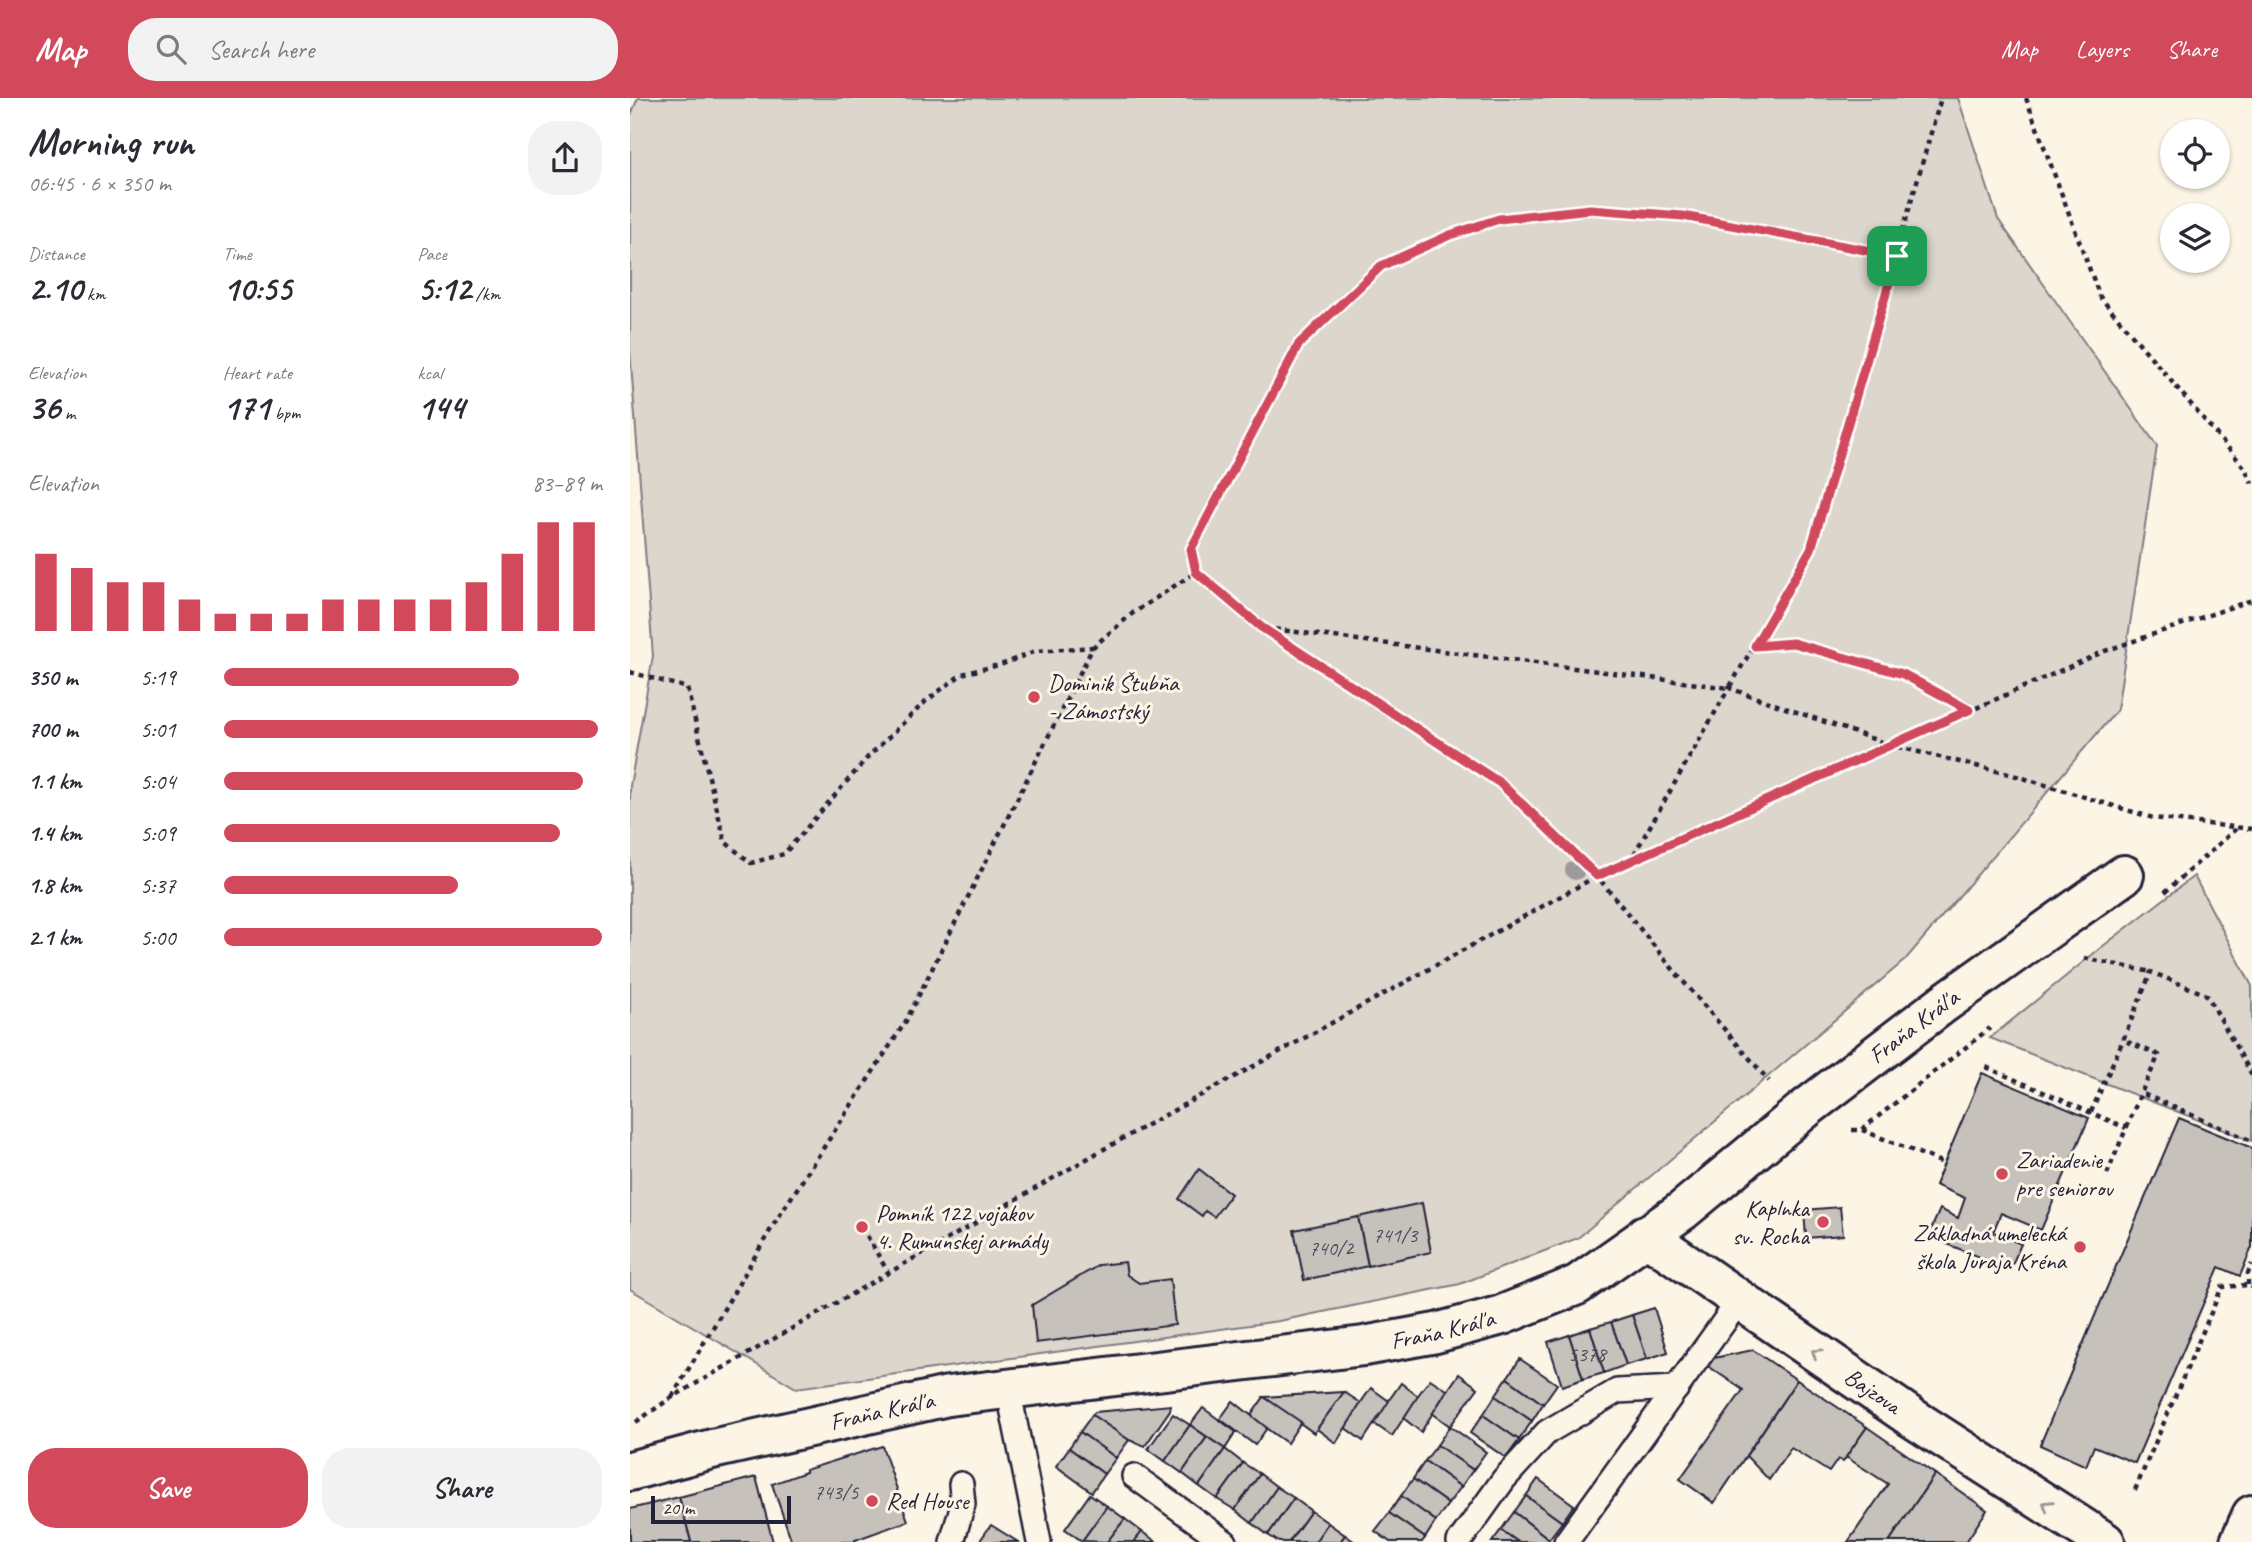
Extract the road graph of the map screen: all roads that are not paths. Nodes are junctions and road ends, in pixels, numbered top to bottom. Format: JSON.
{"nodes":[{"id":1,"x":2124,"y":875,"type":"dead end"},
{"id":2,"x":1645,"y":1235,"type":"junction"},
{"id":3,"x":1739,"y":1301,"type":"junction"},
{"id":4,"x":1008,"y":1388,"type":"junction"},
{"id":5,"x":1677,"y":1388,"type":"junction"},
{"id":6,"x":630,"y":1471,"type":"edge"},
{"id":7,"x":1134,"y":1476,"type":"dead end"},
{"id":8,"x":961,"y":1484,"type":"dead end"},
{"id":9,"x":2252,"y":1515,"type":"edge"},
{"id":10,"x":952,"y":1542,"type":"edge"},
{"id":11,"x":1039,"y":1542,"type":"edge"},
{"id":12,"x":1225,"y":1542,"type":"edge"},
{"id":13,"x":1459,"y":1542,"type":"edge"},
{"id":14,"x":1566,"y":1542,"type":"edge"},
{"id":15,"x":2105,"y":1542,"type":"edge"},
{"id":16,"x":2240,"y":1542,"type":"edge"}],
"edges":[{"from":1,"to":2,"type":"street","name":"Fraňa Kráľa"},
{"from":2,"to":3,"type":"street","name":"Bajzova"},
{"from":2,"to":4,"type":"street","name":"Fraňa Kráľa"},
{"from":3,"to":5,"type":"lane"},
{"from":15,"to":3,"type":"street","name":"Bajzova","one_way":true},
{"from":4,"to":6,"type":"street","name":"Fraňa Kráľa"},
{"from":4,"to":11,"type":"lane"},
{"from":5,"to":13,"type":"lane"},
{"from":5,"to":14,"type":"lane"},
{"from":7,"to":12,"type":"lane"},
{"from":8,"to":10,"type":"lane"},
{"from":9,"to":16,"type":"street"}]}
